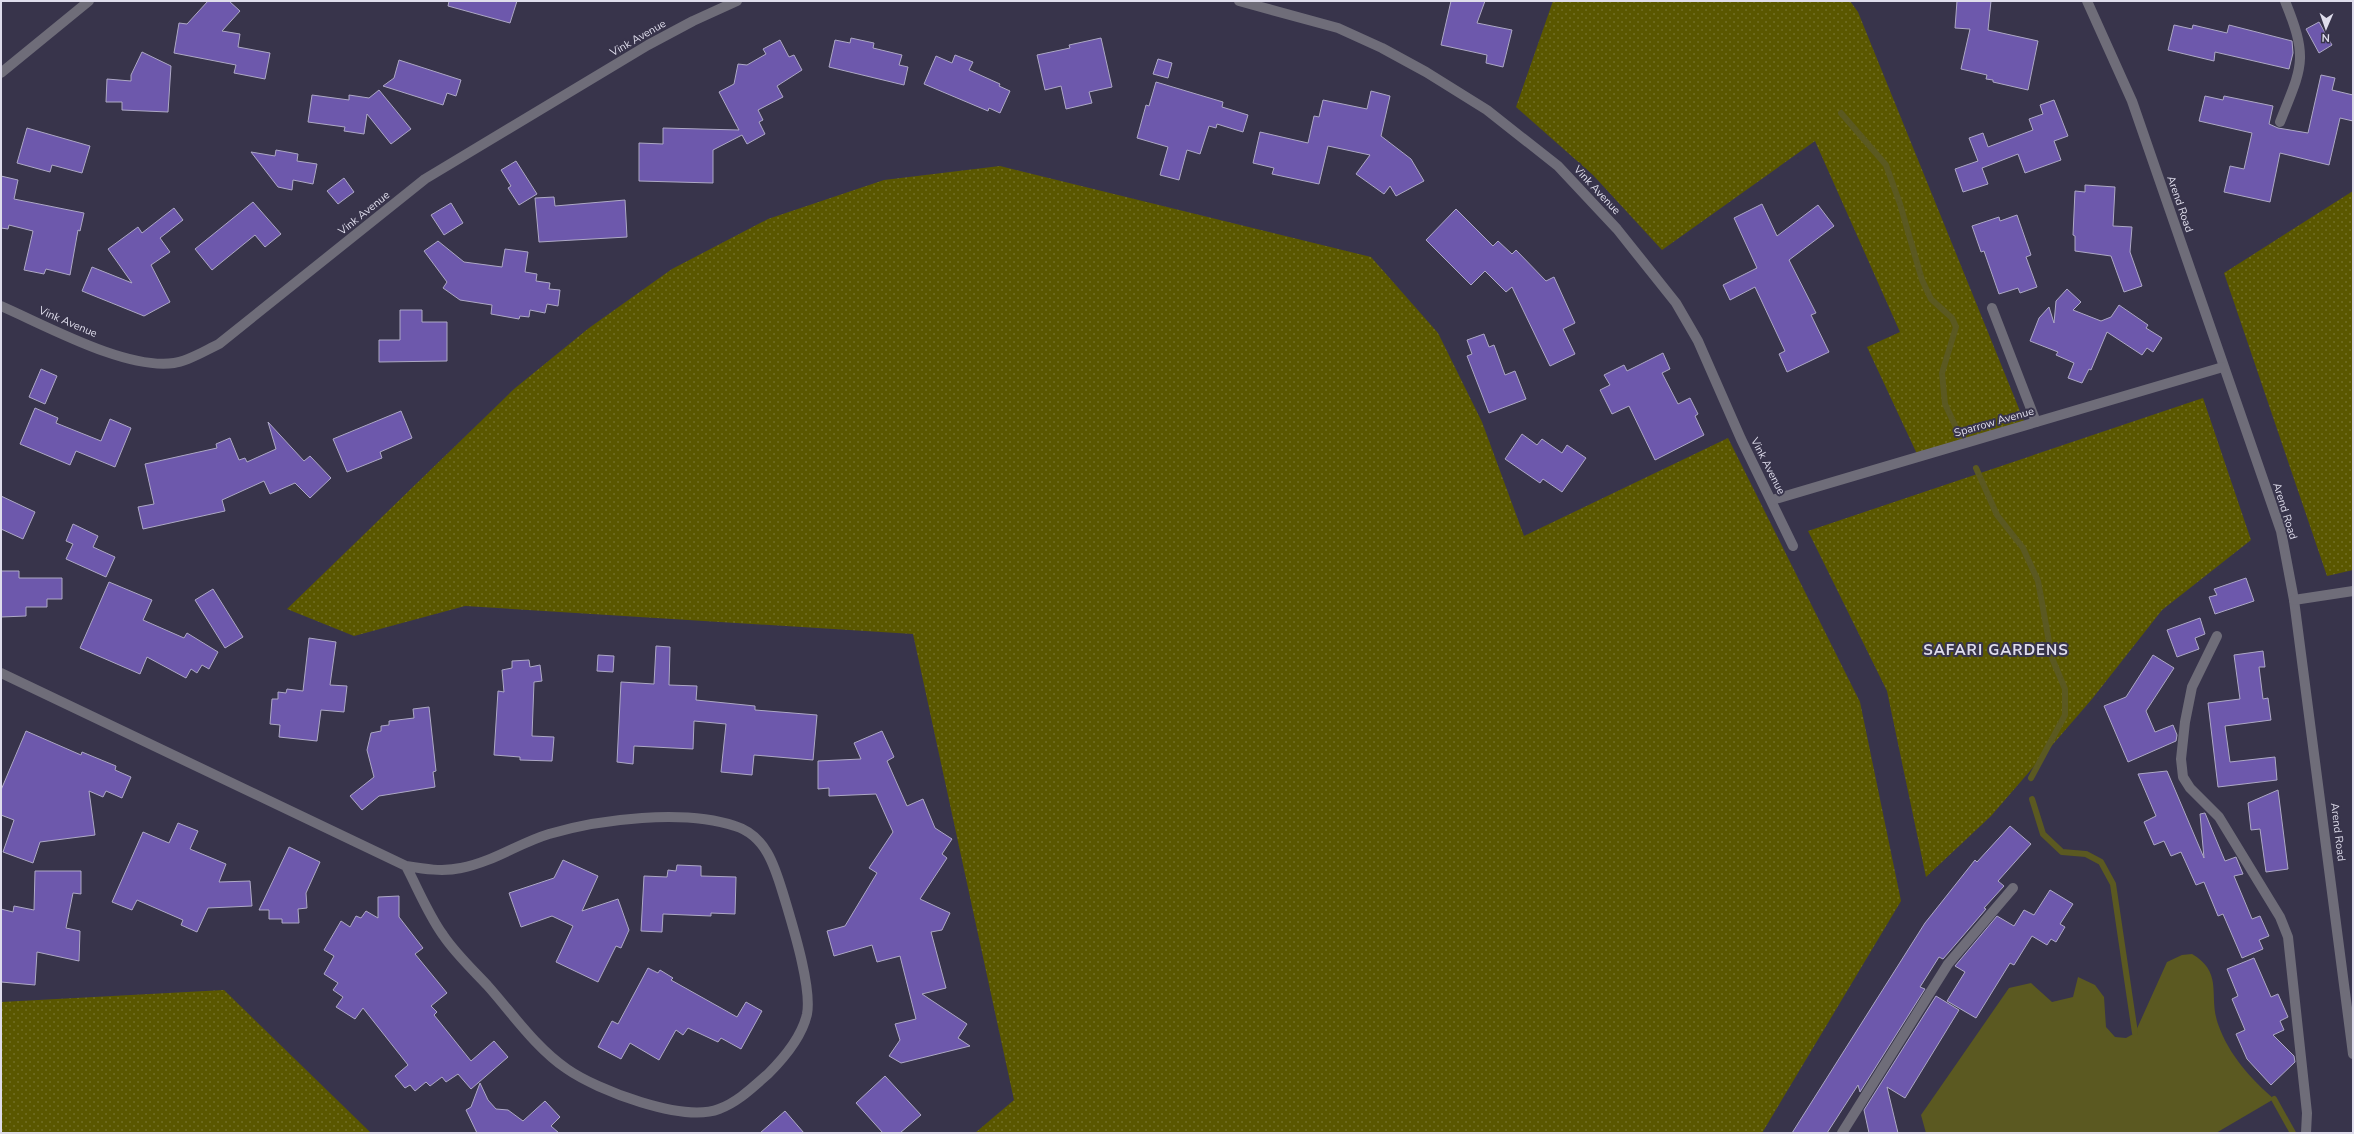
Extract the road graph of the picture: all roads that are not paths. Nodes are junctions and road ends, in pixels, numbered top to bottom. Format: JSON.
{"nodes":[{"id":1,"x":89,"y":1,"type":"edge"},
{"id":2,"x":737,"y":1,"type":"edge"},
{"id":3,"x":1239,"y":1,"type":"edge"},
{"id":4,"x":2087,"y":1,"type":"edge"},
{"id":5,"x":2285,"y":1,"type":"edge"},
{"id":6,"x":1,"y":73,"type":"edge"},
{"id":7,"x":2280,"y":122,"type":"dead end"},
{"id":8,"x":1,"y":306,"type":"edge"},
{"id":9,"x":1992,"y":308,"type":"dead end"},
{"id":10,"x":2223,"y":367,"type":"junction"},
{"id":11,"x":2036,"y":422,"type":"junction"},
{"id":12,"x":1772,"y":500,"type":"junction"},
{"id":13,"x":1793,"y":546,"type":"dead end"},
{"id":14,"x":2353,"y":591,"type":"edge"},
{"id":15,"x":2294,"y":600,"type":"junction"},
{"id":16,"x":2217,"y":636,"type":"dead end"},
{"id":17,"x":1,"y":673,"type":"edge"},
{"id":18,"x":406,"y":866,"type":"junction"},
{"id":19,"x":2013,"y":888,"type":"dead end"},
{"id":20,"x":2353,"y":1054,"type":"edge"},
{"id":21,"x":1842,"y":1133,"type":"edge"},
{"id":22,"x":2306,"y":1133,"type":"edge"}],
"edges":[{"from":1,"to":6,"type":"street"},
{"from":2,"to":8,"type":"street","name":"Vink Avenue"},
{"from":3,"to":12,"type":"street","name":"Vink Avenue"},
{"from":4,"to":10,"type":"street","name":"Arend Road"},
{"from":5,"to":7,"type":"street"},
{"from":9,"to":11,"type":"street"},
{"from":10,"to":11,"type":"street","name":"Sparrow Avenue"},
{"from":10,"to":15,"type":"street","name":"Arend Road"},
{"from":11,"to":12,"type":"street","name":"Sparrow Avenue"},
{"from":12,"to":13,"type":"street","name":"Vink Avenue"},
{"from":14,"to":15,"type":"street"},
{"from":15,"to":20,"type":"street","name":"Arend Road"},
{"from":16,"to":22,"type":"street"},
{"from":17,"to":18,"type":"street"},
{"from":18,"to":18,"type":"street"},
{"from":19,"to":21,"type":"street"}]}
